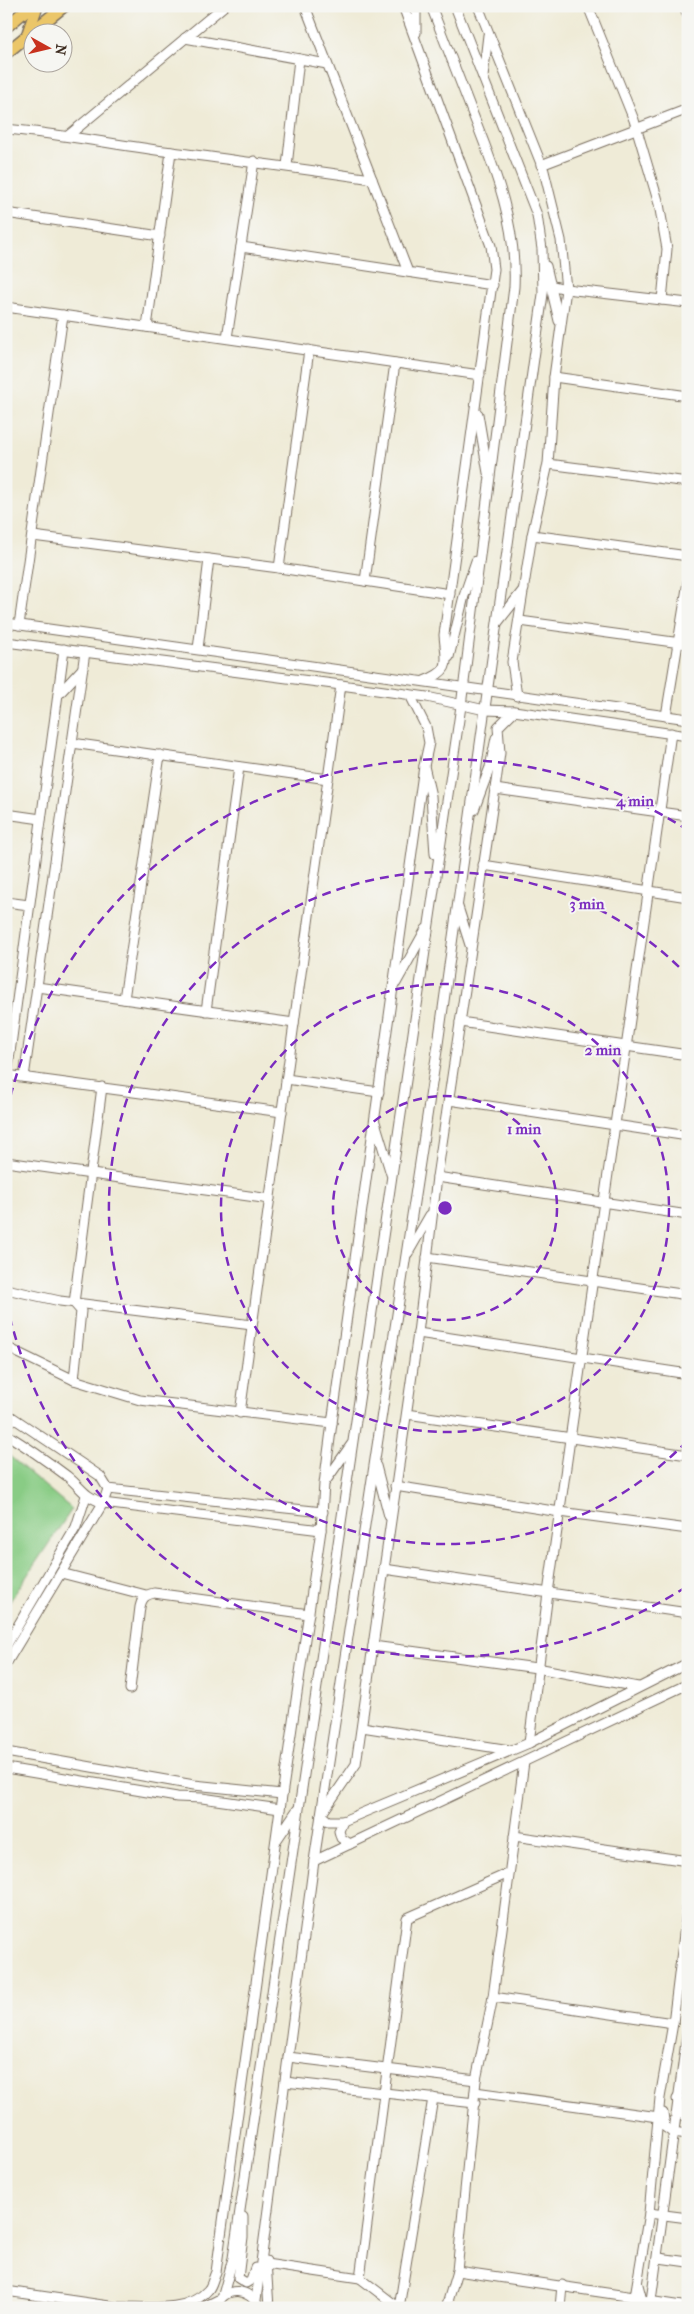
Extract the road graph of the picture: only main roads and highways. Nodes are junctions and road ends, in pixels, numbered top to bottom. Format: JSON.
{"nodes":[{"id":1,"x":31,"y":6,"type":"edge"},
{"id":2,"x":37,"y":6,"type":"edge"},
{"id":3,"x":64,"y":6,"type":"edge"},
{"id":4,"x":33,"y":22,"type":"edge"},
{"id":5,"x":44,"y":22,"type":"edge"},
{"id":6,"x":6,"y":27,"type":"edge"},
{"id":7,"x":22,"y":40,"type":"edge"},
{"id":8,"x":6,"y":53,"type":"edge"}],
"edges":[{"from":1,"to":6,"type":"main road"},
{"from":2,"to":4,"type":"main road"},
{"from":3,"to":5,"type":"main road"},
{"from":7,"to":8,"type":"main road"}]}
